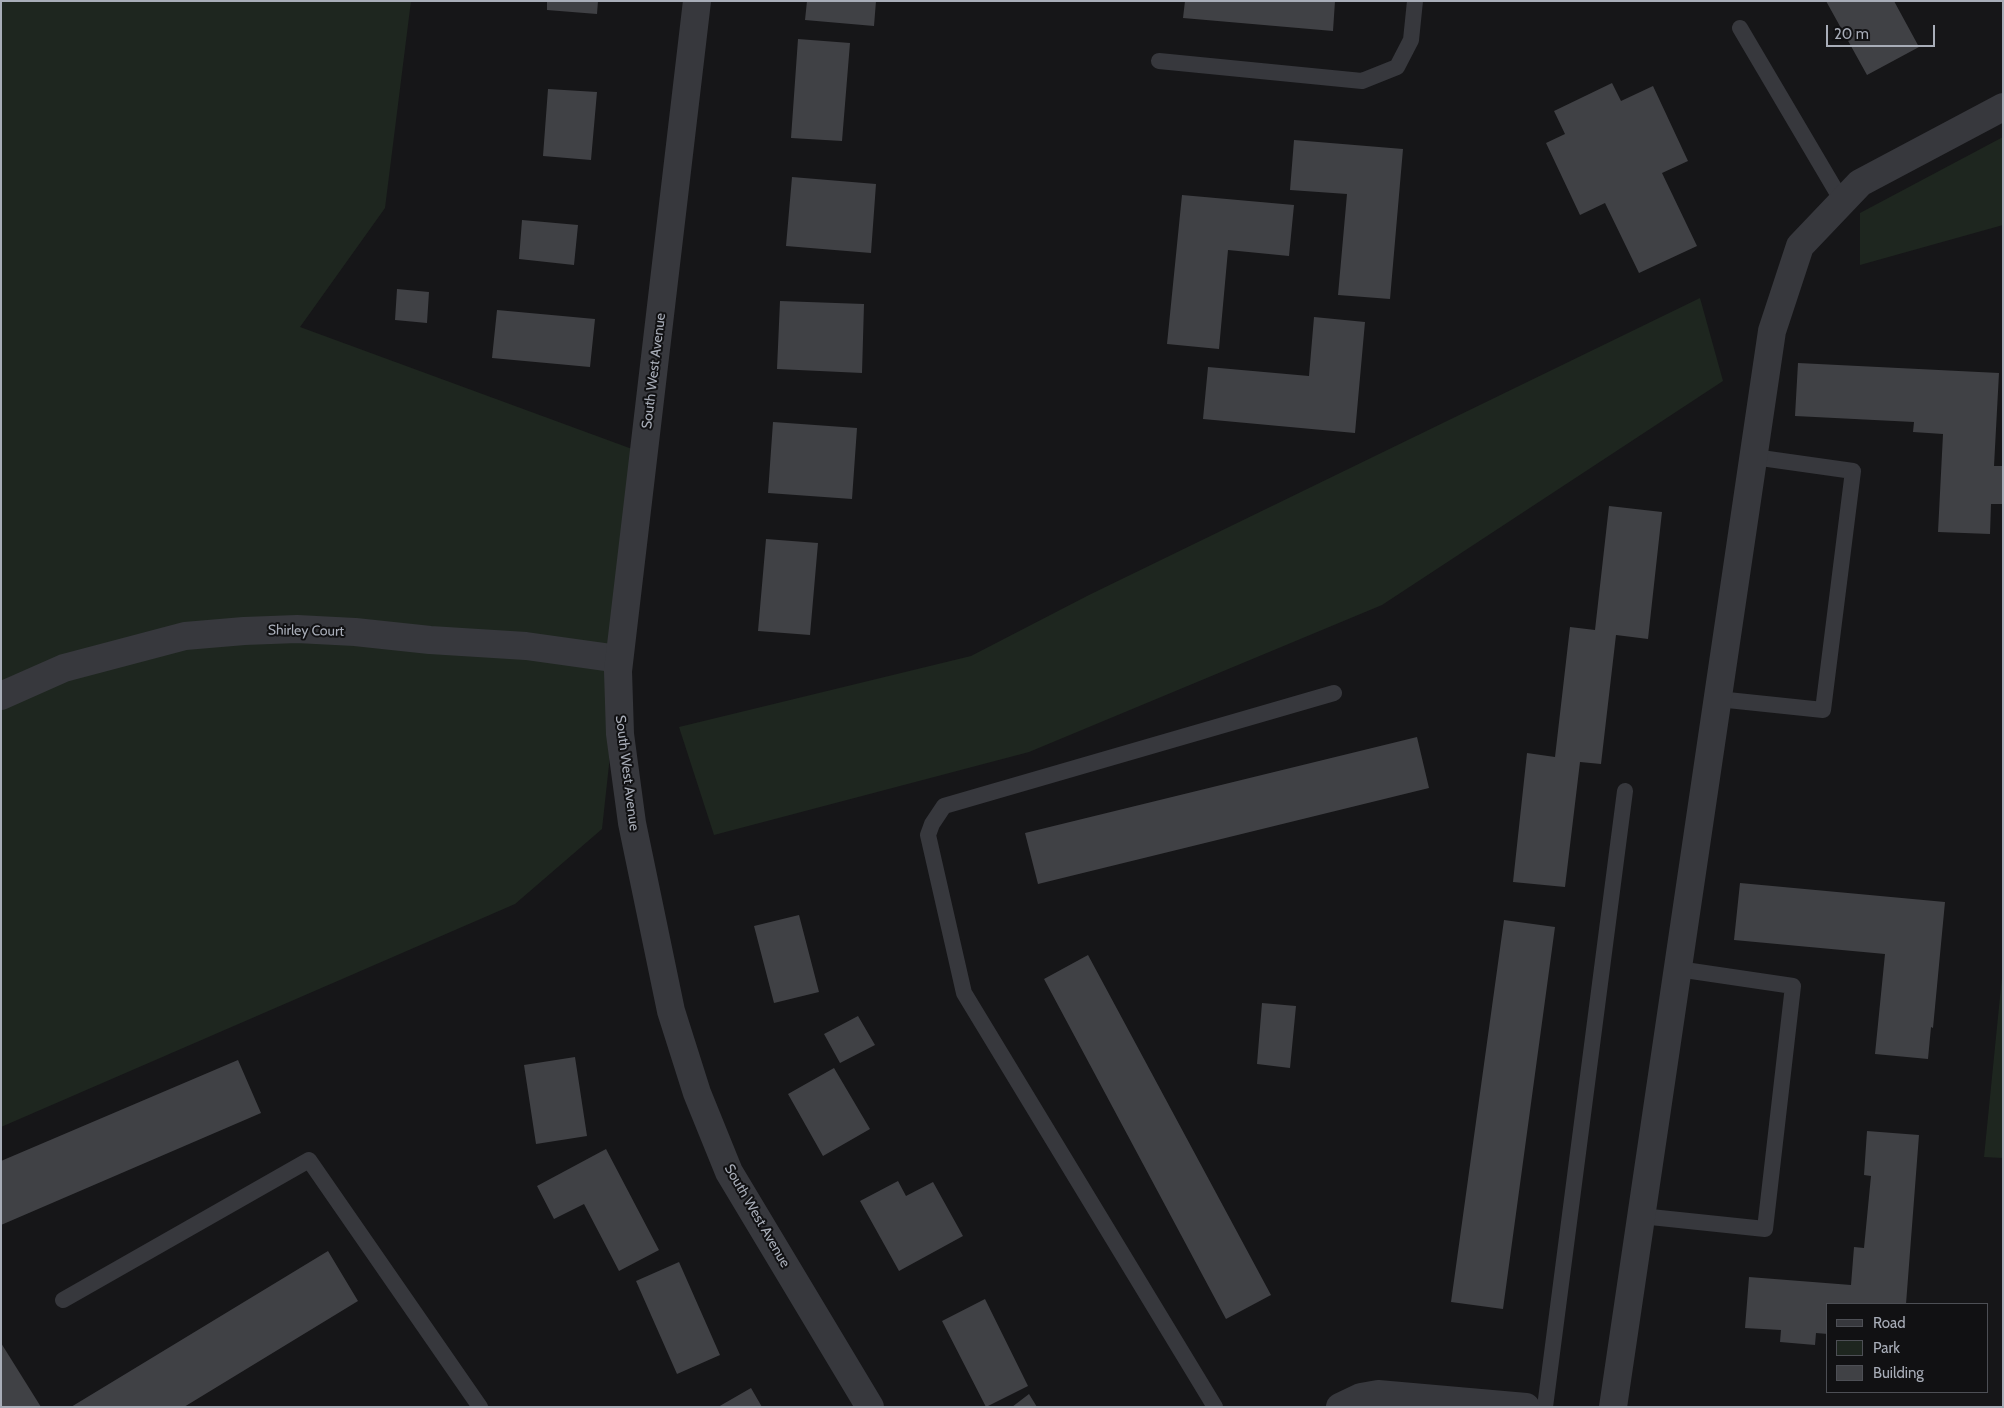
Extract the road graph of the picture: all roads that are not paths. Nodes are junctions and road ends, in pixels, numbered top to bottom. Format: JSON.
{"nodes":[{"id":1,"x":697,"y":1,"type":"edge"},
{"id":2,"x":1415,"y":1,"type":"edge"},
{"id":3,"x":1740,"y":28,"type":"dead end"},
{"id":4,"x":1159,"y":61,"type":"dead end"},
{"id":5,"x":2003,"y":107,"type":"edge"},
{"id":6,"x":1842,"y":201,"type":"junction"},
{"id":7,"x":1754,"y":457,"type":"junction"},
{"id":8,"x":619,"y":660,"type":"junction"},
{"id":9,"x":1334,"y":693,"type":"dead end"},
{"id":10,"x":1,"y":696,"type":"edge"},
{"id":11,"x":1718,"y":699,"type":"junction"},
{"id":12,"x":1625,"y":791,"type":"dead end"},
{"id":13,"x":1678,"y":969,"type":"junction"},
{"id":14,"x":1641,"y":1216,"type":"junction"},
{"id":15,"x":63,"y":1300,"type":"dead end"},
{"id":16,"x":480,"y":1407,"type":"edge"},
{"id":17,"x":870,"y":1407,"type":"edge"},
{"id":18,"x":1215,"y":1407,"type":"edge"},
{"id":19,"x":1340,"y":1407,"type":"edge"},
{"id":20,"x":1526,"y":1407,"type":"edge"},
{"id":21,"x":1545,"y":1407,"type":"edge"},
{"id":22,"x":1613,"y":1407,"type":"edge"}],
"edges":[{"from":1,"to":8,"type":"street","name":"South West Avenue"},
{"from":2,"to":4,"type":"lane"},
{"from":3,"to":6,"type":"lane"},
{"from":5,"to":6,"type":"street"},
{"from":6,"to":7,"type":"street"},
{"from":7,"to":11,"type":"street"},
{"from":7,"to":11,"type":"lane"},
{"from":8,"to":10,"type":"street","name":"Shirley Court"},
{"from":8,"to":17,"type":"street","name":"South West Avenue"},
{"from":9,"to":18,"type":"lane"},
{"from":11,"to":13,"type":"street"},
{"from":12,"to":21,"type":"lane"},
{"from":13,"to":14,"type":"street"},
{"from":13,"to":14,"type":"lane"},
{"from":14,"to":22,"type":"street"},
{"from":15,"to":16,"type":"lane"},
{"from":19,"to":20,"type":"street"}]}
